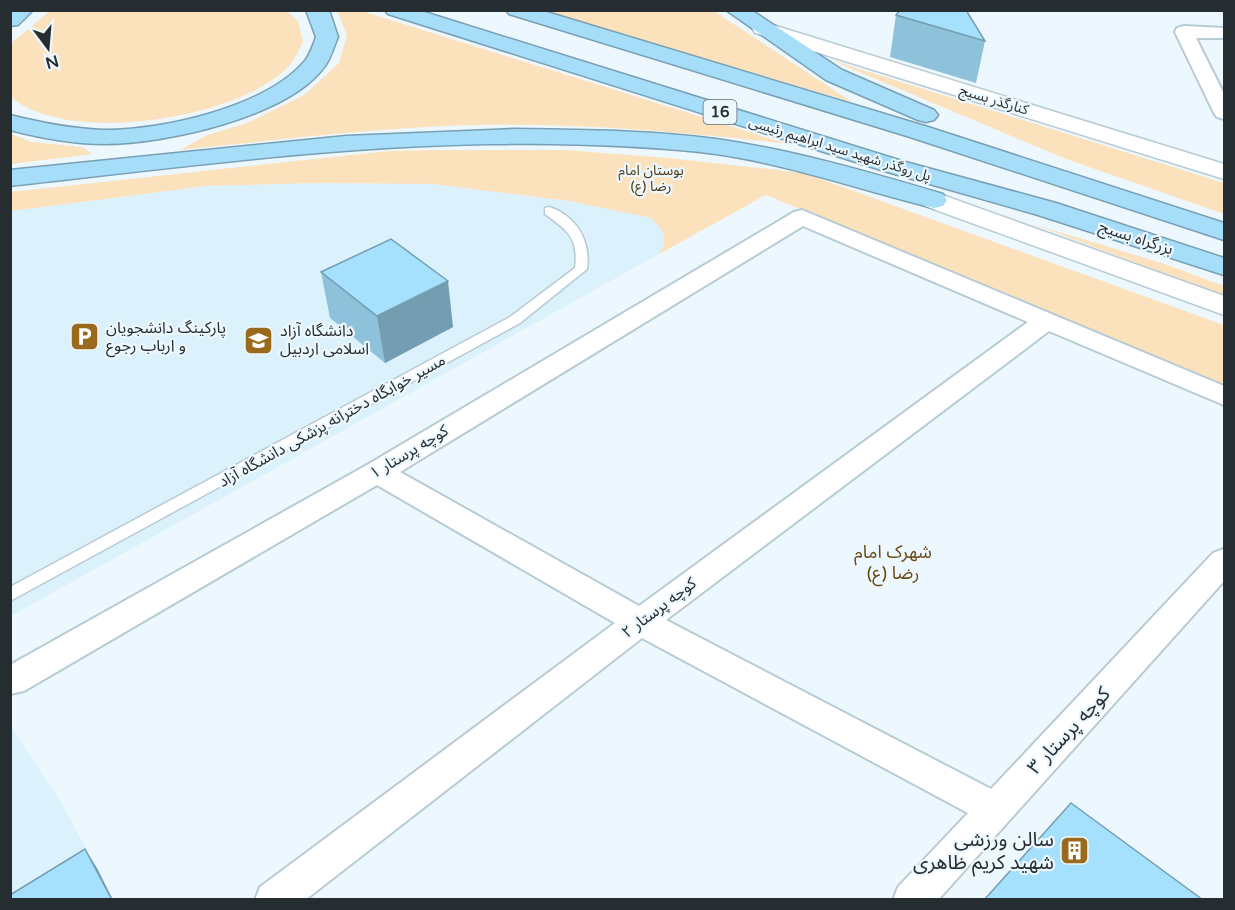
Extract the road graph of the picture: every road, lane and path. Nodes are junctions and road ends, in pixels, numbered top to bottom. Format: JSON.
{"nodes":[{"id":1,"x":23,"y":10,"type":"edge"},
{"id":2,"x":316,"y":10,"type":"edge"},
{"id":3,"x":394,"y":10,"type":"edge"},
{"id":4,"x":516,"y":10,"type":"edge"},
{"id":5,"x":736,"y":10,"type":"edge"},
{"id":6,"x":10,"y":20,"type":"edge"},
{"id":7,"x":763,"y":28,"type":"junction"},
{"id":8,"x":1224,"y":33,"type":"edge"},
{"id":9,"x":1224,"y":113,"type":"edge"},
{"id":10,"x":10,"y":122,"type":"edge"},
{"id":11,"x":1224,"y":172,"type":"edge"},
{"id":12,"x":10,"y":178,"type":"edge"},
{"id":13,"x":1092,"y":189,"type":"junction"},
{"id":14,"x":934,"y":200,"type":"joint"},
{"id":15,"x":1047,"y":210,"type":"joint"},
{"id":16,"x":549,"y":211,"type":"dead end"},
{"id":17,"x":1224,"y":232,"type":"edge"},
{"id":18,"x":1224,"y":267,"type":"edge"},
{"id":19,"x":1224,"y":306,"type":"edge"},
{"id":20,"x":1047,"y":320,"type":"junction"},
{"id":21,"x":1224,"y":396,"type":"edge"},
{"id":22,"x":377,"y":472,"type":"junction"},
{"id":23,"x":1224,"y":561,"type":"edge"},
{"id":24,"x":10,"y":595,"type":"edge"},
{"id":25,"x":640,"y":622,"type":"junction"},
{"id":26,"x":12,"y":681,"type":"dead end"},
{"id":27,"x":996,"y":810,"type":"junction"},
{"id":28,"x":274,"y":900,"type":"edge"},
{"id":29,"x":912,"y":900,"type":"edge"}],
"edges":[{"from":1,"to":6,"type":"highway"},
{"from":2,"to":10,"type":"highway"},
{"from":3,"to":15,"type":"highway","name":"پل روگذر شهید سید ابراهیم رئیسی","number":"16"},
{"from":4,"to":13,"type":"highway"},
{"from":5,"to":7,"type":"highway"},
{"from":7,"to":11,"type":"main road","name":"کنارگذر بسیج"},
{"from":7,"to":13,"type":"highway"},
{"from":8,"to":9,"type":"street"},
{"from":12,"to":14,"type":"highway"},
{"from":13,"to":17,"type":"highway","name":"بزرگراه بسیج"},
{"from":14,"to":19,"type":"main road"},
{"from":15,"to":18,"type":"highway","name":"بزرگراه بسیج","number":"16"},
{"from":16,"to":24,"type":"lane","name":"مسیر خوابگاه دخترانه پزشکی دانشگاه آزاد"},
{"from":20,"to":21,"type":"street"},
{"from":20,"to":22,"type":"street","name":"کوچه پرستار ۱"},
{"from":20,"to":25,"type":"street","name":"کوچه پرستار ۲"},
{"from":22,"to":25,"type":"street"},
{"from":22,"to":26,"type":"street","name":"کوچه پرستار ۱"},
{"from":23,"to":27,"type":"street","name":"کوچه پرستار ۳"},
{"from":25,"to":27,"type":"street"},
{"from":25,"to":28,"type":"street","name":"کوچه پرستار ۲"},
{"from":27,"to":29,"type":"street","name":"کوچه پرستار ۳"}]}
